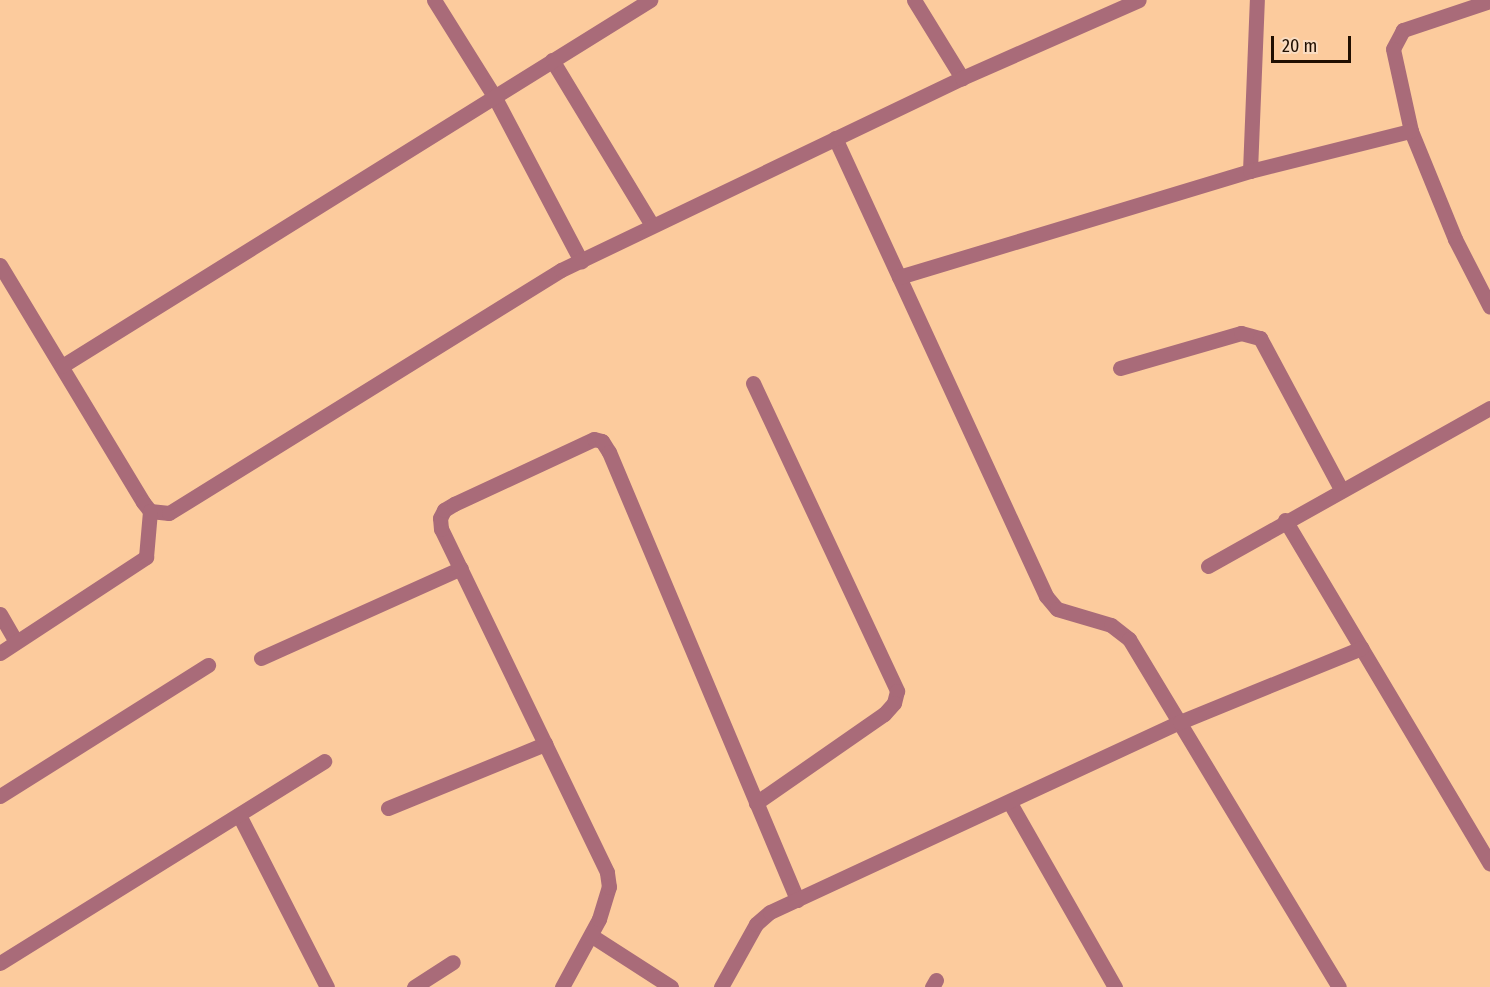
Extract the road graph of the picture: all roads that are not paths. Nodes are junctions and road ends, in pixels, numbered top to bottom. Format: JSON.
{"nodes":[{"id":1,"x":434,"y":0,"type":"edge"},
{"id":2,"x":650,"y":0,"type":"edge"},
{"id":3,"x":914,"y":0,"type":"edge"},
{"id":4,"x":1139,"y":0,"type":"edge"},
{"id":5,"x":1257,"y":0,"type":"edge"},
{"id":6,"x":1490,"y":1,"type":"edge"},
{"id":7,"x":1466,"y":4,"type":"edge"},
{"id":8,"x":552,"y":60,"type":"junction"},
{"id":9,"x":962,"y":78,"type":"junction"},
{"id":10,"x":494,"y":96,"type":"junction"},
{"id":11,"x":1411,"y":131,"type":"junction"},
{"id":12,"x":835,"y":138,"type":"junction"},
{"id":13,"x":1250,"y":171,"type":"junction"},
{"id":14,"x":652,"y":225,"type":"junction"},
{"id":15,"x":581,"y":261,"type":"junction"},
{"id":16,"x":0,"y":265,"type":"edge"},
{"id":17,"x":899,"y":278,"type":"junction"},
{"id":18,"x":1490,"y":307,"type":"edge"},
{"id":19,"x":62,"y":366,"type":"junction"},
{"id":20,"x":1120,"y":368,"type":"dead end"},
{"id":21,"x":753,"y":382,"type":"dead end"},
{"id":22,"x":1490,"y":408,"type":"edge"},
{"id":23,"x":1341,"y":489,"type":"junction"},
{"id":24,"x":150,"y":511,"type":"junction"},
{"id":25,"x":1285,"y":520,"type":"junction"},
{"id":26,"x":1208,"y":566,"type":"dead end"},
{"id":27,"x":461,"y":568,"type":"junction"},
{"id":28,"x":0,"y":614,"type":"edge"},
{"id":29,"x":16,"y":642,"type":"junction"},
{"id":30,"x":1361,"y":648,"type":"junction"},
{"id":31,"x":0,"y":652,"type":"edge"},
{"id":32,"x":261,"y":658,"type":"dead end"},
{"id":33,"x":208,"y":665,"type":"dead end"},
{"id":34,"x":1180,"y":722,"type":"junction"},
{"id":35,"x":545,"y":744,"type":"junction"},
{"id":36,"x":324,"y":761,"type":"dead end"},
{"id":37,"x":0,"y":796,"type":"edge"},
{"id":38,"x":756,"y":803,"type":"junction"},
{"id":39,"x":1010,"y":803,"type":"junction"},
{"id":40,"x":388,"y":808,"type":"dead end"},
{"id":41,"x":238,"y":814,"type":"junction"},
{"id":42,"x":1490,"y":864,"type":"edge"},
{"id":43,"x":797,"y":900,"type":"junction"},
{"id":44,"x":592,"y":936,"type":"junction"},
{"id":45,"x":453,"y":962,"type":"dead end"},
{"id":46,"x":0,"y":963,"type":"edge"},
{"id":47,"x":327,"y":987,"type":"edge"},
{"id":48,"x":414,"y":987,"type":"edge"},
{"id":49,"x":562,"y":987,"type":"edge"},
{"id":50,"x":671,"y":987,"type":"edge"},
{"id":51,"x":721,"y":987,"type":"edge"},
{"id":52,"x":1115,"y":987,"type":"edge"},
{"id":53,"x":1339,"y":987,"type":"edge"}],
"edges":[{"from":1,"to":10,"type":"street"},
{"from":2,"to":8,"type":"street"},
{"from":3,"to":9,"type":"street"},
{"from":4,"to":9,"type":"street"},
{"from":5,"to":13,"type":"street"},
{"from":6,"to":7,"type":"street"},
{"from":7,"to":11,"type":"street"},
{"from":8,"to":10,"type":"street"},
{"from":8,"to":14,"type":"street"},
{"from":9,"to":12,"type":"street"},
{"from":10,"to":15,"type":"street"},
{"from":10,"to":19,"type":"street"},
{"from":11,"to":13,"type":"street"},
{"from":11,"to":18,"type":"street"},
{"from":12,"to":14,"type":"street"},
{"from":12,"to":17,"type":"street"},
{"from":13,"to":17,"type":"street"},
{"from":14,"to":15,"type":"street"},
{"from":15,"to":24,"type":"street"},
{"from":16,"to":19,"type":"street"},
{"from":17,"to":34,"type":"street"},
{"from":19,"to":24,"type":"street"},
{"from":20,"to":23,"type":"street"},
{"from":21,"to":38,"type":"street"},
{"from":22,"to":23,"type":"street"},
{"from":23,"to":25,"type":"street"},
{"from":24,"to":29,"type":"street"},
{"from":25,"to":26,"type":"street"},
{"from":25,"to":30,"type":"street"},
{"from":27,"to":32,"type":"street"},
{"from":27,"to":35,"type":"street"},
{"from":27,"to":38,"type":"street"},
{"from":28,"to":29,"type":"street"},
{"from":29,"to":31,"type":"street"},
{"from":30,"to":34,"type":"street"},
{"from":30,"to":42,"type":"street"},
{"from":33,"to":37,"type":"street"},
{"from":34,"to":39,"type":"street"},
{"from":34,"to":53,"type":"street"},
{"from":35,"to":40,"type":"street"},
{"from":35,"to":44,"type":"street"},
{"from":36,"to":41,"type":"street"},
{"from":38,"to":43,"type":"street"},
{"from":39,"to":43,"type":"street"},
{"from":39,"to":52,"type":"street"},
{"from":41,"to":46,"type":"street"},
{"from":41,"to":47,"type":"street"},
{"from":43,"to":51,"type":"street"},
{"from":44,"to":49,"type":"street"},
{"from":44,"to":50,"type":"street"},
{"from":45,"to":48,"type":"street"}]}
